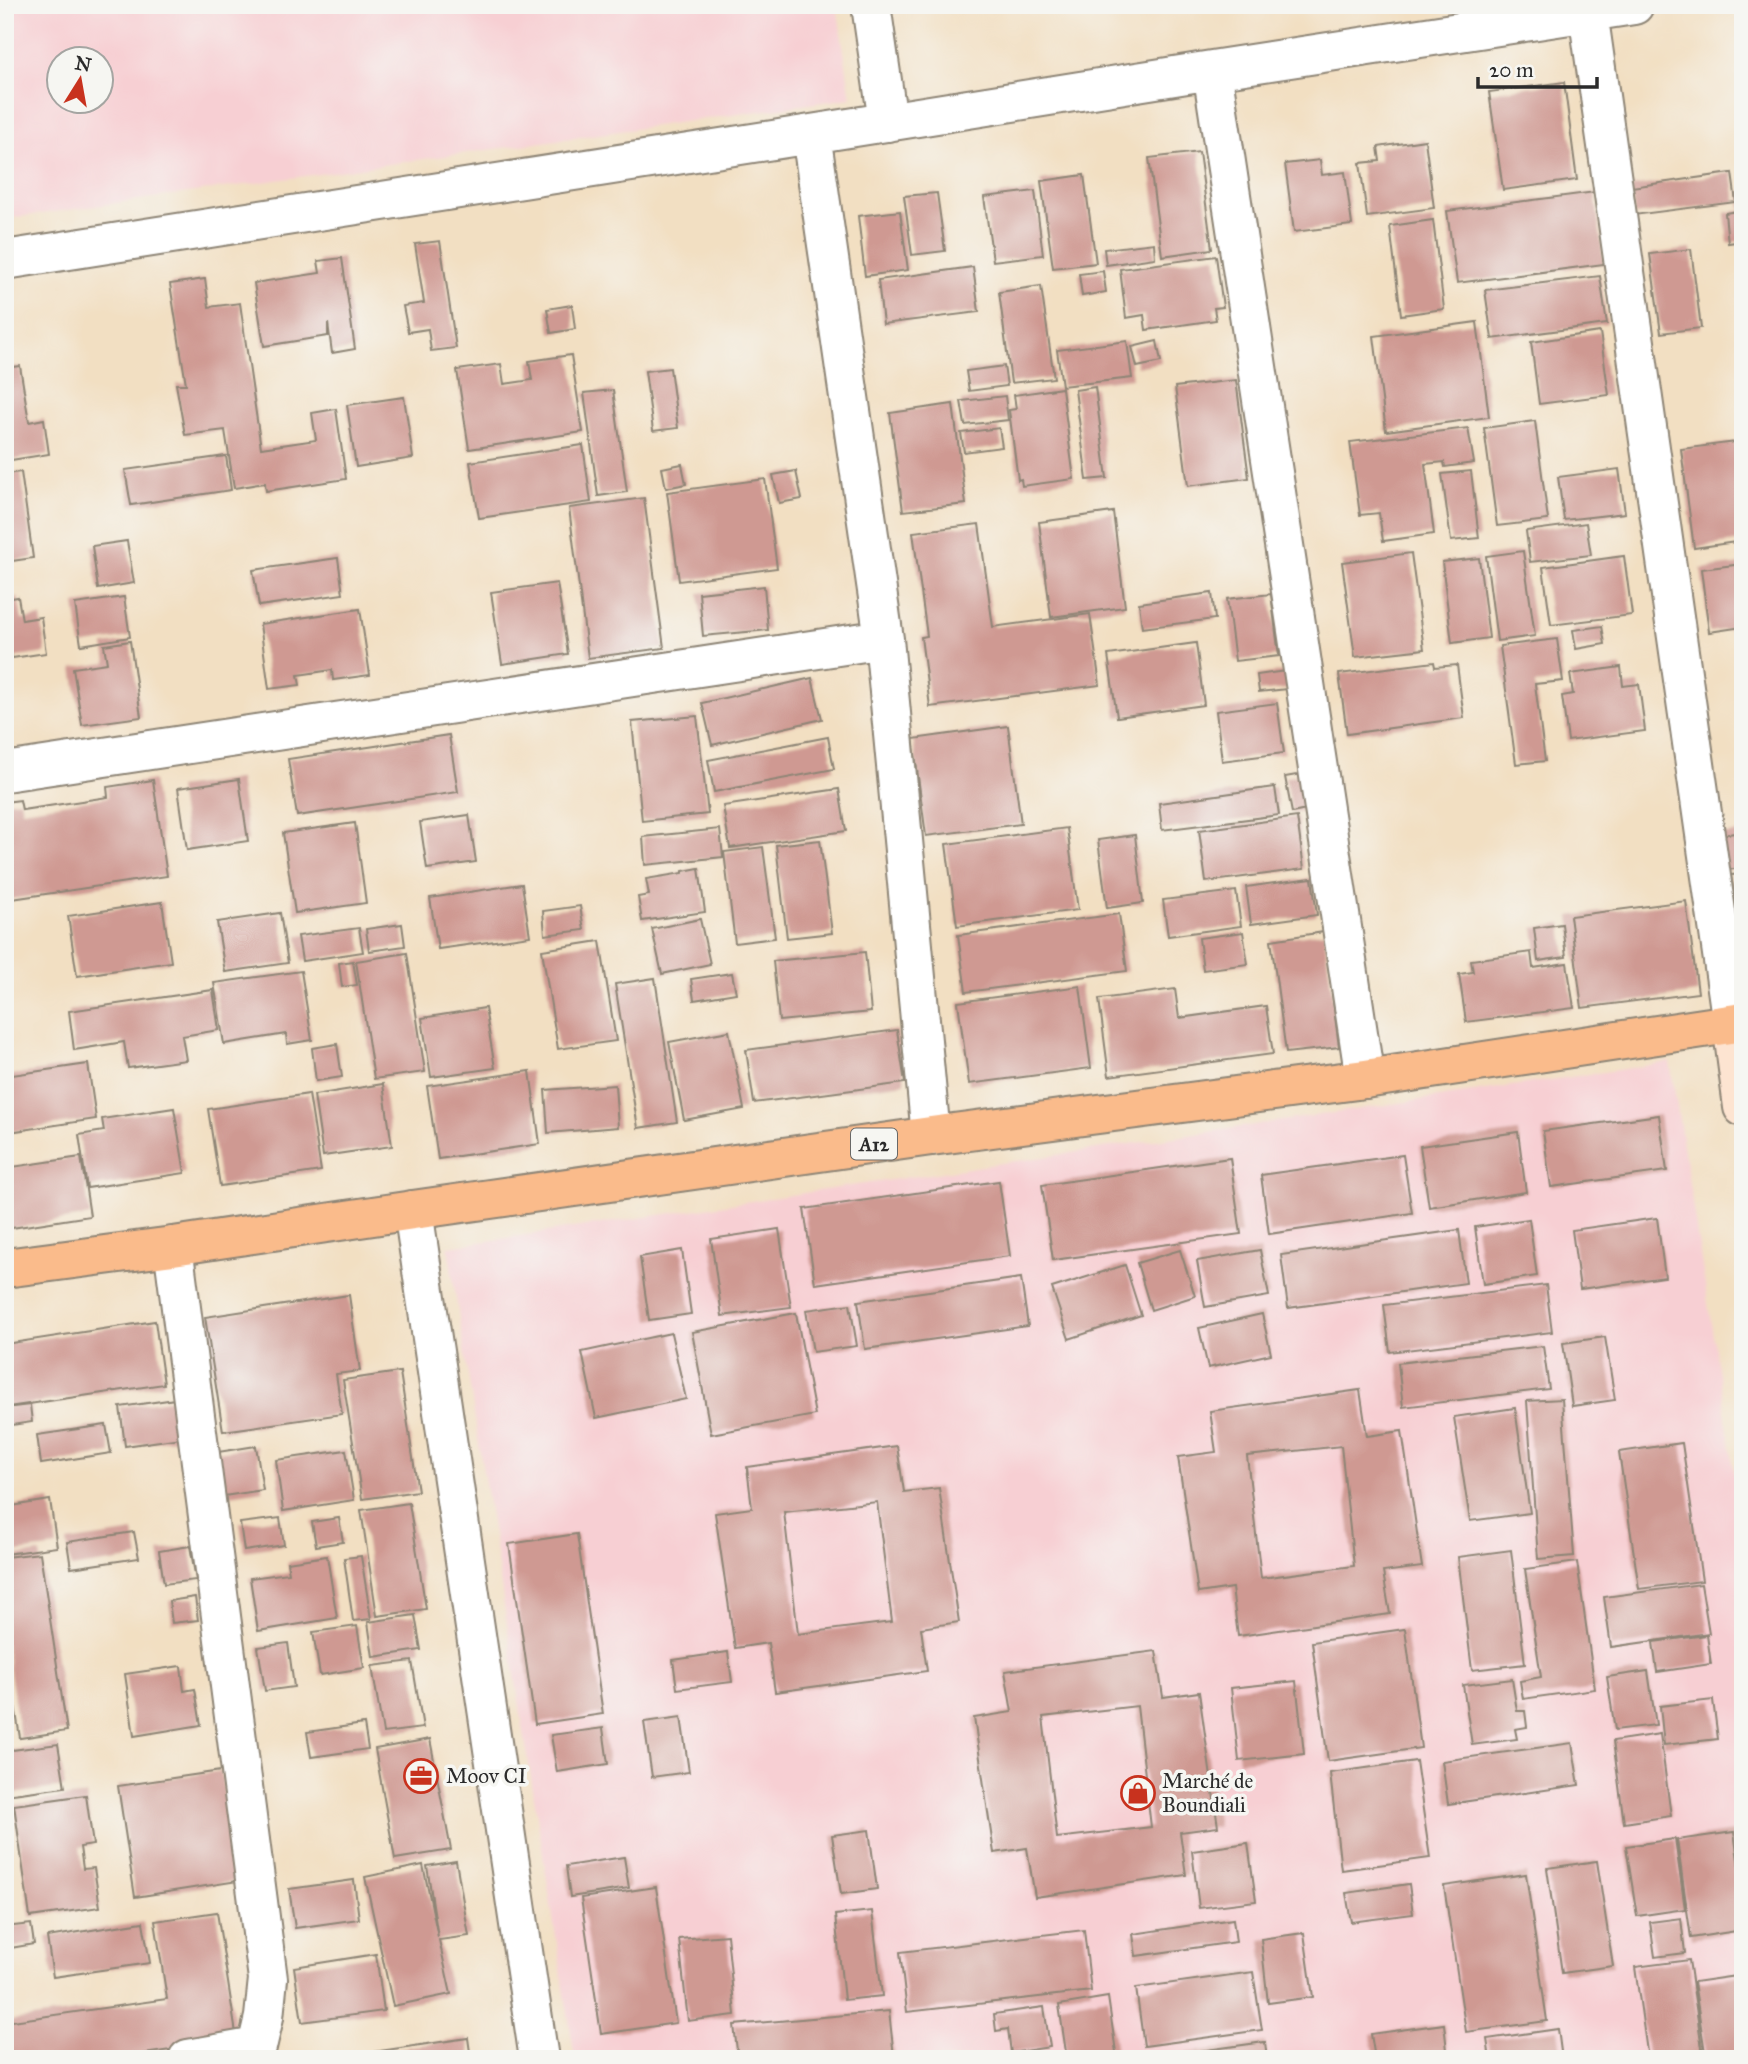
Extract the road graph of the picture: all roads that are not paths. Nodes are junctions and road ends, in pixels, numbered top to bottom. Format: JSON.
{"nodes":[{"id":1,"x":871,"y":5,"type":"edge"},
{"id":2,"x":1633,"y":5,"type":"edge"},
{"id":3,"x":1588,"y":12,"type":"junction"},
{"id":4,"x":1536,"y":13,"type":"edge"},
{"id":5,"x":1212,"y":70,"type":"junction"},
{"id":6,"x":888,"y":122,"type":"junction"},
{"id":7,"x":811,"y":134,"type":"junction"},
{"id":8,"x":5,"y":260,"type":"edge"},
{"id":9,"x":884,"y":639,"type":"junction"},
{"id":10,"x":5,"y":772,"type":"edge"},
{"id":11,"x":1737,"y":1023,"type":"edge"},
{"id":12,"x":1365,"y":1079,"type":"junction"},
{"id":13,"x":1743,"y":1107,"type":"edge"},
{"id":14,"x":931,"y":1136,"type":"junction"},
{"id":15,"x":413,"y":1210,"type":"junction"},
{"id":16,"x":173,"y":1246,"type":"junction"},
{"id":17,"x":5,"y":1268,"type":"edge"},
{"id":18,"x":188,"y":2059,"type":"edge"},
{"id":19,"x":539,"y":2059,"type":"edge"}],
"edges":[{"from":1,"to":6,"type":"street"},
{"from":2,"to":3,"type":"street"},
{"from":3,"to":4,"type":"street"},
{"from":3,"to":11,"type":"street"},
{"from":4,"to":5,"type":"street"},
{"from":5,"to":6,"type":"street"},
{"from":5,"to":12,"type":"street"},
{"from":6,"to":7,"type":"street"},
{"from":7,"to":8,"type":"street"},
{"from":7,"to":9,"type":"street"},
{"from":9,"to":10,"type":"street"},
{"from":9,"to":14,"type":"street"},
{"from":11,"to":12,"type":"main road","number":"A12"},
{"from":11,"to":13,"type":"street"},
{"from":12,"to":14,"type":"main road","number":"A12"},
{"from":14,"to":15,"type":"main road","number":"A12"},
{"from":15,"to":16,"type":"main road","number":"A12"},
{"from":15,"to":19,"type":"street"},
{"from":16,"to":17,"type":"main road","number":"A12"},
{"from":16,"to":18,"type":"street"}]}
